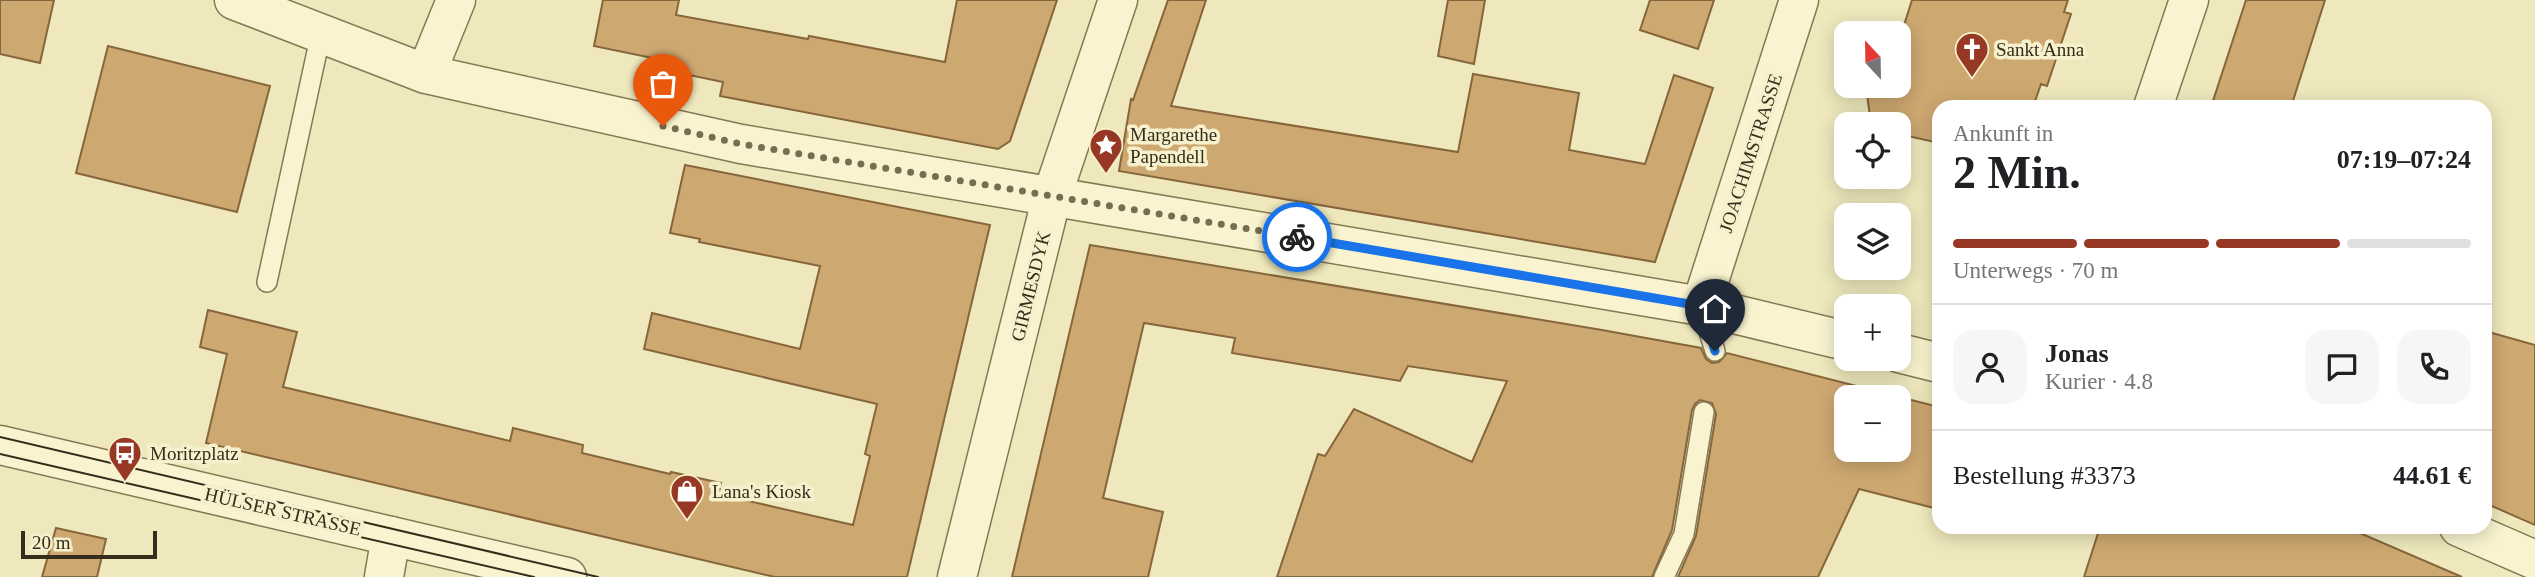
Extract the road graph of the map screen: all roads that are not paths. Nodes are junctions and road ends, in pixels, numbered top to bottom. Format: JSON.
{"nodes":[{"id":1,"x":234,"y":0,"type":"edge"},
{"id":2,"x":456,"y":0,"type":"edge"},
{"id":3,"x":1118,"y":0,"type":"edge"},
{"id":4,"x":1799,"y":0,"type":"edge"},
{"id":5,"x":2189,"y":0,"type":"edge"},
{"id":6,"x":321,"y":33,"type":"junction"},
{"id":7,"x":426,"y":74,"type":"junction"},
{"id":8,"x":2155,"y":100,"type":"edge"},
{"id":9,"x":1052,"y":196,"type":"junction"},
{"id":10,"x":267,"y":282,"type":"dead end"},
{"id":11,"x":1701,"y":306,"type":"junction"},
{"id":12,"x":1834,"y":338,"type":"edge"},
{"id":13,"x":1715,"y":351,"type":"dead end"},
{"id":14,"x":1911,"y":356,"type":"edge"},
{"id":15,"x":1932,"y":361,"type":"edge"},
{"id":16,"x":1704,"y":412,"type":"dead end"},
{"id":17,"x":0,"y":445,"type":"edge"},
{"id":18,"x":2475,"y":534,"type":"edge"},
{"id":19,"x":391,"y":536,"type":"junction"},
{"id":20,"x":2535,"y":560,"type":"edge"},
{"id":21,"x":384,"y":577,"type":"edge"},
{"id":22,"x":567,"y":577,"type":"edge"},
{"id":23,"x":957,"y":577,"type":"edge"},
{"id":24,"x":1664,"y":577,"type":"edge"}],
"edges":[{"from":1,"to":6,"type":"street"},
{"from":2,"to":7,"type":"street"},
{"from":3,"to":9,"type":"street","name":"GIRMESDYK"},
{"from":4,"to":11,"type":"street","name":"JOACHIMSTRASSE"},
{"from":5,"to":8,"type":"street"},
{"from":6,"to":7,"type":"street"},
{"from":6,"to":10,"type":"lane"},
{"from":7,"to":9,"type":"street"},
{"from":9,"to":11,"type":"street"},
{"from":9,"to":23,"type":"street","name":"GIRMESDYK"},
{"from":11,"to":12,"type":"street"},
{"from":11,"to":13,"type":"lane"},
{"from":14,"to":15,"type":"street"},
{"from":16,"to":24,"type":"lane"},
{"from":17,"to":19,"type":"street","name":"HÜLSER STRASSE"},
{"from":18,"to":20,"type":"street"},
{"from":19,"to":21,"type":"street"},
{"from":19,"to":22,"type":"street","name":"HÜLSER STRASSE"}]}
